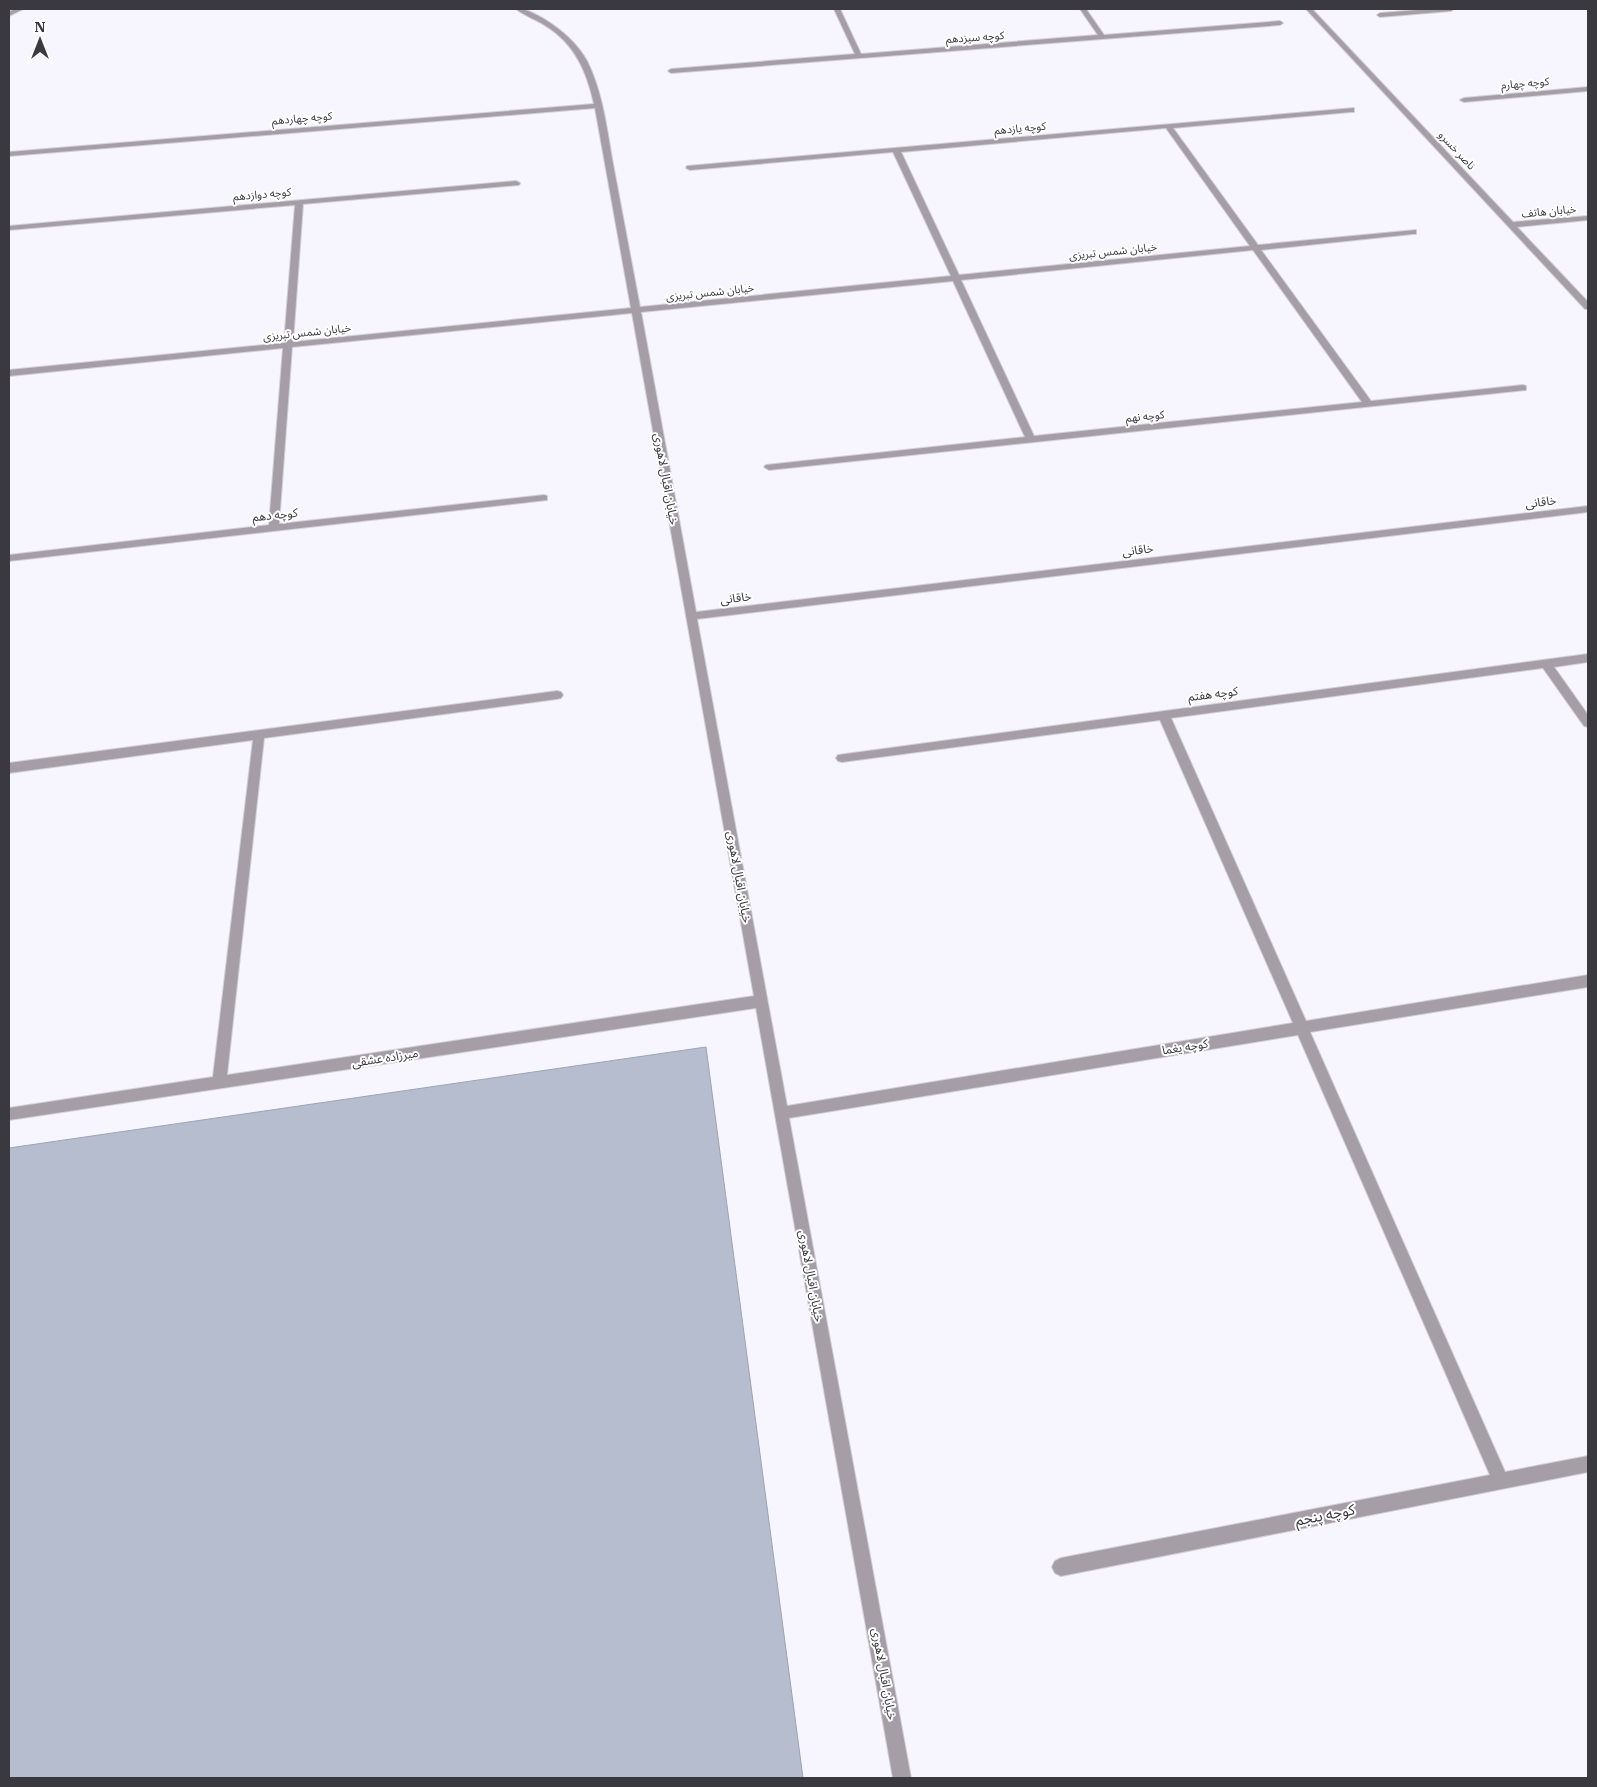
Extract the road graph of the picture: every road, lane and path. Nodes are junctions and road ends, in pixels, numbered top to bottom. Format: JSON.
{"nodes":[{"id":1,"x":20,"y":9,"type":"edge"},
{"id":2,"x":519,"y":9,"type":"edge"},
{"id":3,"x":837,"y":9,"type":"edge"},
{"id":4,"x":1083,"y":9,"type":"edge"},
{"id":5,"x":1309,"y":9,"type":"edge"},
{"id":6,"x":1451,"y":9,"type":"edge"},
{"id":7,"x":9,"y":14,"type":"edge"},
{"id":8,"x":1380,"y":15,"type":"dead end"},
{"id":9,"x":1280,"y":23,"type":"dead end"},
{"id":10,"x":1102,"y":37,"type":"junction"},
{"id":11,"x":859,"y":56,"type":"junction"},
{"id":12,"x":671,"y":71,"type":"dead end"},
{"id":13,"x":1588,"y":89,"type":"edge"},
{"id":14,"x":1464,"y":100,"type":"dead end"},
{"id":15,"x":597,"y":106,"type":"junction"},
{"id":16,"x":1351,"y":110,"type":"dead end"},
{"id":17,"x":1168,"y":126,"type":"junction"},
{"id":18,"x":896,"y":150,"type":"junction"},
{"id":19,"x":9,"y":154,"type":"edge"},
{"id":20,"x":690,"y":168,"type":"dead end"},
{"id":21,"x":516,"y":183,"type":"dead end"},
{"id":22,"x":299,"y":202,"type":"junction"},
{"id":23,"x":1588,"y":218,"type":"edge"},
{"id":24,"x":1512,"y":226,"type":"junction"},
{"id":25,"x":9,"y":228,"type":"edge"},
{"id":26,"x":1413,"y":232,"type":"dead end"},
{"id":27,"x":1255,"y":248,"type":"junction"},
{"id":28,"x":955,"y":278,"type":"junction"},
{"id":29,"x":1588,"y":307,"type":"edge"},
{"id":30,"x":636,"y":311,"type":"junction"},
{"id":31,"x":288,"y":345,"type":"junction"},
{"id":32,"x":9,"y":373,"type":"edge"},
{"id":33,"x":1523,"y":388,"type":"dead end"},
{"id":34,"x":1368,"y":404,"type":"junction"},
{"id":35,"x":1030,"y":439,"type":"junction"},
{"id":36,"x":769,"y":467,"type":"dead end"},
{"id":37,"x":544,"y":498,"type":"dead end"},
{"id":38,"x":1588,"y":509,"type":"edge"},
{"id":39,"x":274,"y":528,"type":"junction"},
{"id":40,"x":9,"y":558,"type":"edge"},
{"id":41,"x":692,"y":616,"type":"junction"},
{"id":42,"x":1588,"y":658,"type":"edge"},
{"id":43,"x":1546,"y":664,"type":"junction"},
{"id":44,"x":557,"y":695,"type":"dead end"},
{"id":45,"x":1164,"y":715,"type":"junction"},
{"id":46,"x":1588,"y":723,"type":"edge"},
{"id":47,"x":259,"y":735,"type":"junction"},
{"id":48,"x":842,"y":758,"type":"dead end"},
{"id":49,"x":9,"y":768,"type":"edge"},
{"id":50,"x":1588,"y":981,"type":"edge"},
{"id":51,"x":762,"y":1001,"type":"junction"},
{"id":52,"x":1301,"y":1028,"type":"junction"},
{"id":53,"x":219,"y":1083,"type":"junction"},
{"id":54,"x":782,"y":1113,"type":"junction"},
{"id":55,"x":9,"y":1114,"type":"edge"},
{"id":56,"x":1588,"y":1464,"type":"edge"},
{"id":57,"x":1501,"y":1481,"type":"junction"},
{"id":58,"x":1061,"y":1567,"type":"dead end"},
{"id":59,"x":902,"y":1778,"type":"edge"}],
"edges":[{"from":1,"to":7,"type":"street"},
{"from":2,"to":15,"type":"street","name":"خیابان اقبال لاهوری"},
{"from":3,"to":11,"type":"street"},
{"from":4,"to":10,"type":"street"},
{"from":5,"to":24,"type":"street","name":"ناصر خسرو"},
{"from":6,"to":8,"type":"street"},
{"from":9,"to":10,"type":"street","name":"کوچه سیزدهم"},
{"from":10,"to":11,"type":"street","name":"کوچه سیزدهم"},
{"from":11,"to":12,"type":"street","name":"کوچه سیزدهم"},
{"from":13,"to":14,"type":"street","name":"کوچه چهارم"},
{"from":15,"to":19,"type":"street","name":"کوچه چهاردهم"},
{"from":15,"to":30,"type":"street","name":"خیابان اقبال لاهوری"},
{"from":16,"to":17,"type":"street","name":"کوچه یازدهم"},
{"from":17,"to":18,"type":"street","name":"کوچه یازدهم"},
{"from":17,"to":27,"type":"street"},
{"from":18,"to":20,"type":"street","name":"کوچه یازدهم"},
{"from":18,"to":28,"type":"street"},
{"from":21,"to":22,"type":"street","name":"کوچه دوازدهم"},
{"from":22,"to":25,"type":"street","name":"کوچه دوازدهم"},
{"from":22,"to":31,"type":"street"},
{"from":23,"to":24,"type":"street","name":"خیابان هاتف"},
{"from":24,"to":29,"type":"street","name":"ناصر خسرو"},
{"from":26,"to":27,"type":"street","name":"خیابان شمس تبریزی"},
{"from":27,"to":28,"type":"street","name":"خیابان شمس تبریزی"},
{"from":27,"to":34,"type":"street"},
{"from":28,"to":30,"type":"street","name":"خیابان شمس تبریزی"},
{"from":28,"to":35,"type":"street"},
{"from":30,"to":31,"type":"street","name":"خیابان شمس تبریزی"},
{"from":30,"to":41,"type":"street","name":"خیابان اقبال لاهوری"},
{"from":31,"to":32,"type":"street","name":"خیابان شمس تبریزی"},
{"from":31,"to":39,"type":"street"},
{"from":33,"to":34,"type":"street","name":"کوچه نهم"},
{"from":34,"to":35,"type":"street","name":"کوچه نهم"},
{"from":35,"to":36,"type":"street","name":"کوچه نهم"},
{"from":37,"to":39,"type":"street","name":"کوچه دهم"},
{"from":38,"to":41,"type":"street","name":"خاقانی"},
{"from":39,"to":40,"type":"street","name":"کوچه دهم"},
{"from":41,"to":51,"type":"street","name":"خیابان اقبال لاهوری"},
{"from":42,"to":43,"type":"street","name":"کوچه هفتم"},
{"from":43,"to":45,"type":"street","name":"کوچه هفتم"},
{"from":43,"to":46,"type":"street"},
{"from":44,"to":47,"type":"street"},
{"from":45,"to":48,"type":"street","name":"کوچه هفتم"},
{"from":45,"to":52,"type":"street"},
{"from":47,"to":49,"type":"street"},
{"from":47,"to":53,"type":"street"},
{"from":50,"to":52,"type":"street","name":"کوچه یغما"},
{"from":51,"to":53,"type":"street","name":"میرزاده عشقی"},
{"from":51,"to":54,"type":"street","name":"خیابان اقبال لاهوری"},
{"from":52,"to":54,"type":"street","name":"کوچه یغما"},
{"from":52,"to":57,"type":"street"},
{"from":53,"to":55,"type":"street","name":"میرزاده عشقی"},
{"from":54,"to":59,"type":"street","name":"خیابان اقبال لاهوری"},
{"from":56,"to":57,"type":"street","name":"کوچه پنجم"},
{"from":57,"to":58,"type":"street","name":"کوچه پنجم"}]}
